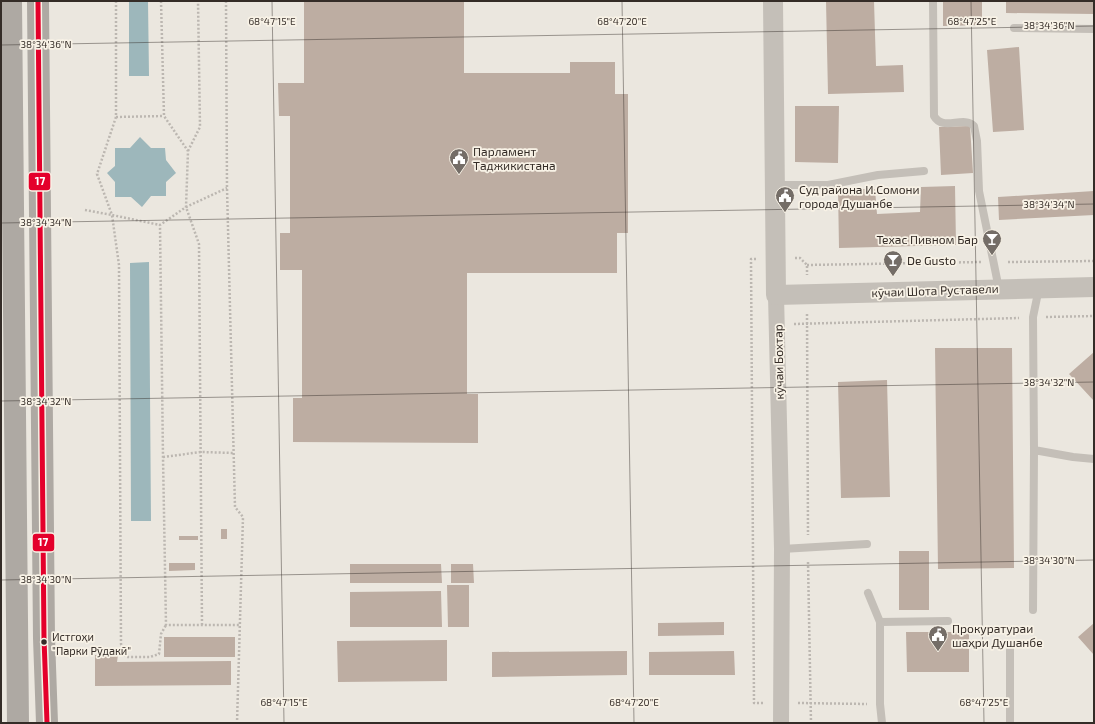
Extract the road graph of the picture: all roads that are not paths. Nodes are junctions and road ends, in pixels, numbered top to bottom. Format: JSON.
{"nodes":[{"id":1,"x":12,"y":1,"type":"edge"},
{"id":2,"x":38,"y":1,"type":"edge"},
{"id":3,"x":773,"y":1,"type":"edge"},
{"id":4,"x":932,"y":1,"type":"edge"},
{"id":5,"x":1014,"y":28,"type":"dead end"},
{"id":6,"x":1094,"y":29,"type":"edge"},
{"id":7,"x":924,"y":171,"type":"dead end"},
{"id":8,"x":775,"y":184,"type":"junction"},
{"id":9,"x":1039,"y":287,"type":"junction"},
{"id":10,"x":1094,"y":287,"type":"edge"},
{"id":11,"x":999,"y":289,"type":"junction"},
{"id":12,"x":776,"y":294,"type":"junction"},
{"id":13,"x":1034,"y":450,"type":"junction"},
{"id":14,"x":1094,"y":459,"type":"edge"},
{"id":15,"x":867,"y":544,"type":"dead end"},
{"id":16,"x":782,"y":549,"type":"junction"},
{"id":17,"x":868,"y":593,"type":"dead end"},
{"id":18,"x":1033,"y":610,"type":"dead end"},
{"id":19,"x":948,"y":621,"type":"dead end"},
{"id":20,"x":880,"y":622,"type":"junction"},
{"id":21,"x":1010,"y":645,"type":"dead end"},
{"id":22,"x":18,"y":723,"type":"edge"},
{"id":23,"x":47,"y":723,"type":"edge"},
{"id":24,"x":781,"y":723,"type":"edge"},
{"id":25,"x":882,"y":723,"type":"edge"},
{"id":26,"x":1010,"y":723,"type":"edge"}],
"edges":[{"from":1,"to":22,"type":"highway"},
{"from":2,"to":23,"type":"highway"},
{"from":3,"to":8,"type":"street","name":"кӯчаи Бохтар"},
{"from":4,"to":11,"type":"lane"},
{"from":5,"to":6,"type":"lane"},
{"from":7,"to":8,"type":"lane"},
{"from":8,"to":12,"type":"street","name":"кӯчаи Бохтар"},
{"from":9,"to":10,"type":"street","name":"кӯчаи Шота Руставели"},
{"from":9,"to":11,"type":"street","name":"кӯчаи Шота Руставели"},
{"from":9,"to":13,"type":"lane"},
{"from":11,"to":12,"type":"street","name":"кӯчаи Шота Руставели"},
{"from":12,"to":16,"type":"street","name":"кӯчаи Бохтар"},
{"from":13,"to":14,"type":"lane"},
{"from":13,"to":18,"type":"lane"},
{"from":15,"to":16,"type":"lane"},
{"from":16,"to":24,"type":"street","name":"кӯчаи Бохтар"},
{"from":17,"to":20,"type":"lane"},
{"from":19,"to":20,"type":"lane"},
{"from":20,"to":25,"type":"lane"},
{"from":21,"to":26,"type":"lane"}]}
